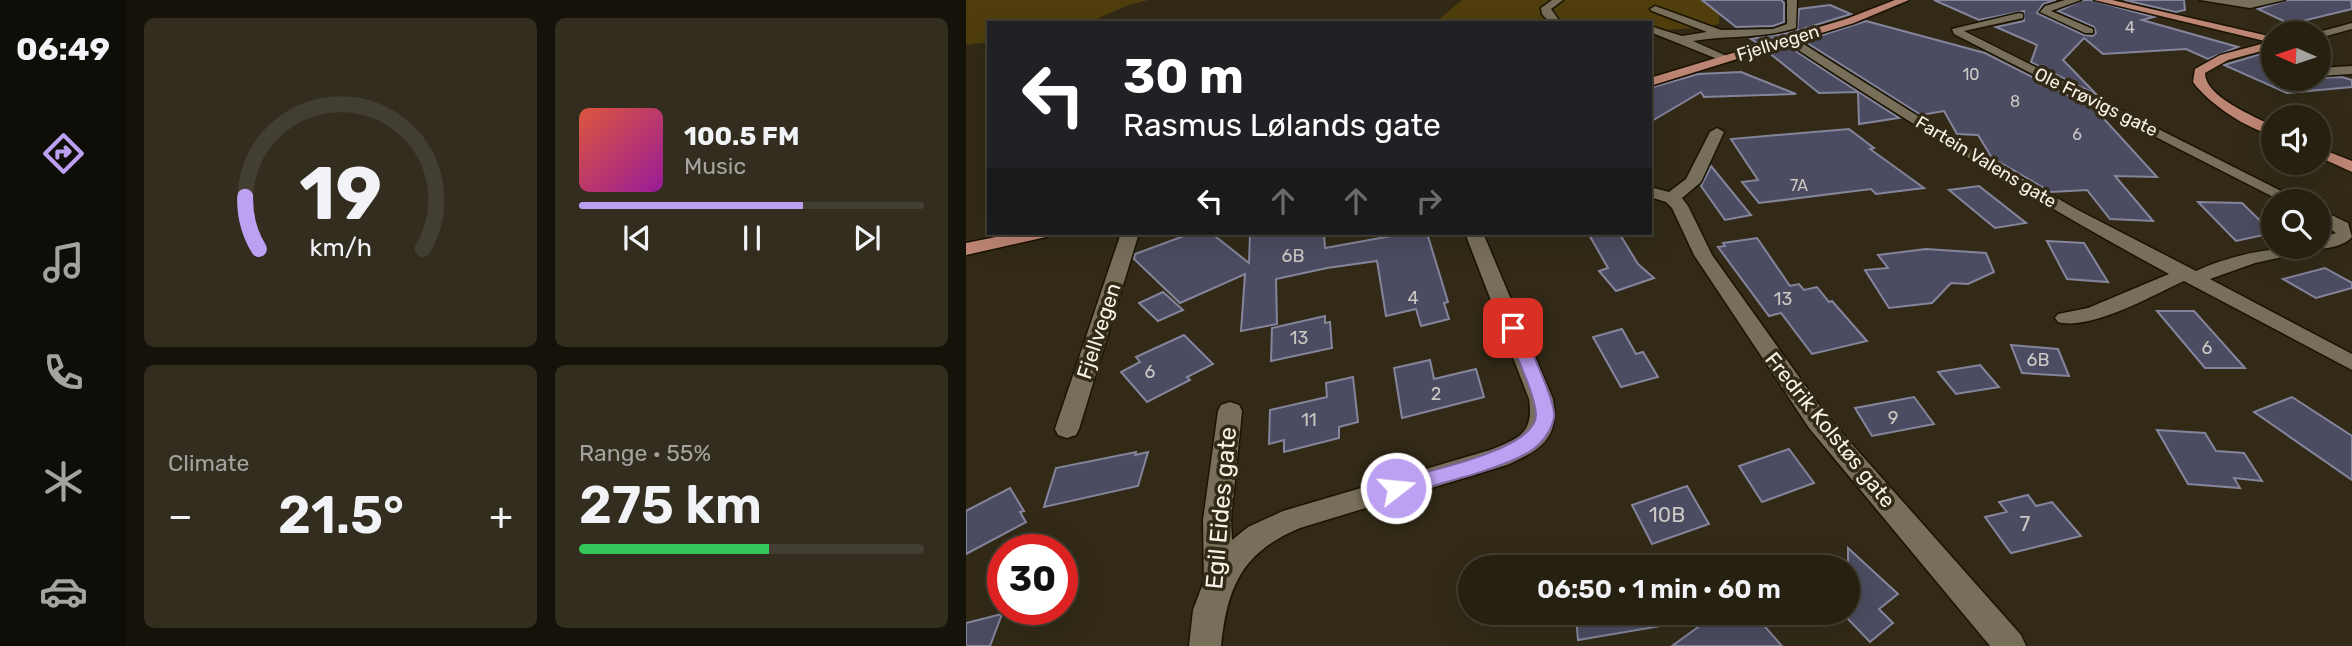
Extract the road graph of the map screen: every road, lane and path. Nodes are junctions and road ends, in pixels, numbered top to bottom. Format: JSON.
{"nodes":[{"id":1,"x":1558,"y":0,"type":"edge"},
{"id":2,"x":1793,"y":0,"type":"edge"},
{"id":3,"x":1904,"y":0,"type":"edge"},
{"id":4,"x":2076,"y":0,"type":"edge"},
{"id":5,"x":2099,"y":0,"type":"edge"},
{"id":6,"x":2205,"y":0,"type":"edge"},
{"id":7,"x":2280,"y":0,"type":"edge"},
{"id":8,"x":1655,"y":9,"type":"dead end"},
{"id":9,"x":1699,"y":12,"type":"dead end"},
{"id":10,"x":2019,"y":16,"type":"dead end"},
{"id":11,"x":1677,"y":17,"type":"junction"},
{"id":12,"x":1554,"y":21,"type":"edge"},
{"id":13,"x":2352,"y":26,"type":"edge"},
{"id":14,"x":1652,"y":30,"type":"edge"},
{"id":15,"x":2089,"y":31,"type":"dead end"},
{"id":16,"x":2331,"y":32,"type":"edge"},
{"id":17,"x":1720,"y":33,"type":"junction"},
{"id":18,"x":2261,"y":37,"type":"edge"},
{"id":19,"x":1681,"y":40,"type":"junction"},
{"id":20,"x":1790,"y":40,"type":"junction"},
{"id":21,"x":2261,"y":49,"type":"edge"},
{"id":22,"x":1726,"y":59,"type":"junction"},
{"id":23,"x":2352,"y":71,"type":"edge"},
{"id":24,"x":2331,"y":72,"type":"edge"},
{"id":25,"x":1652,"y":81,"type":"edge"},
{"id":26,"x":2261,"y":124,"type":"edge"},
{"id":27,"x":1717,"y":132,"type":"dead end"},
{"id":28,"x":2331,"y":157,"type":"edge"},
{"id":29,"x":2352,"y":167,"type":"edge"},
{"id":30,"x":2270,"y":189,"type":"edge"},
{"id":31,"x":1661,"y":195,"type":"edge"},
{"id":32,"x":2331,"y":221,"type":"edge"},
{"id":33,"x":1030,"y":235,"type":"edge"},
{"id":34,"x":1129,"y":235,"type":"edge"},
{"id":35,"x":1475,"y":235,"type":"edge"},
{"id":36,"x":2331,"y":241,"type":"edge"},
{"id":37,"x":966,"y":248,"type":"edge"},
{"id":38,"x":2261,"y":256,"type":"edge"},
{"id":39,"x":2192,"y":276,"type":"junction"},
{"id":40,"x":2065,"y":317,"type":"dead end"},
{"id":41,"x":2352,"y":363,"type":"edge"},
{"id":42,"x":1230,"y":411,"type":"dead end"},
{"id":43,"x":1067,"y":429,"type":"dead end"},
{"id":44,"x":1219,"y":581,"type":"junction"},
{"id":45,"x":1205,"y":646,"type":"edge"},
{"id":46,"x":2010,"y":646,"type":"edge"}],
"edges":[{"from":1,"to":12,"type":"street"},
{"from":2,"to":17,"type":"street"},
{"from":3,"to":20,"type":"main road","name":"Fjellvegen"},
{"from":4,"to":15,"type":"street"},
{"from":5,"to":18,"type":"main road"},
{"from":6,"to":7,"type":"street"},
{"from":8,"to":11,"type":"street"},
{"from":9,"to":11,"type":"street"},
{"from":10,"to":30,"type":"street","name":"Ole Frøvigs gate"},
{"from":11,"to":17,"type":"street"},
{"from":13,"to":16,"type":"street"},
{"from":14,"to":19,"type":"street"},
{"from":17,"to":19,"type":"street"},
{"from":19,"to":22,"type":"street"},
{"from":20,"to":22,"type":"main road","name":"Fjellvegen"},
{"from":20,"to":39,"type":"street","name":"Fartein Valens gate"},
{"from":21,"to":26,"type":"main road"},
{"from":22,"to":25,"type":"main road","name":"Fjellvegen"},
{"from":23,"to":24,"type":"street"},
{"from":27,"to":31,"type":"street"},
{"from":28,"to":29,"type":"main road"},
{"from":31,"to":46,"type":"street","name":"Fredrik Kolstøs gate"},
{"from":32,"to":36,"type":"street"},
{"from":33,"to":37,"type":"main road"},
{"from":34,"to":43,"type":"street","name":"Fjellvegen"},
{"from":35,"to":44,"type":"street"},
{"from":38,"to":39,"type":"street"},
{"from":39,"to":40,"type":"street"},
{"from":39,"to":41,"type":"street","name":"Fartein Valens gate"},
{"from":42,"to":44,"type":"street","name":"Egil Eides gate"},
{"from":44,"to":45,"type":"street","name":"Egil Eides gate"}]}
